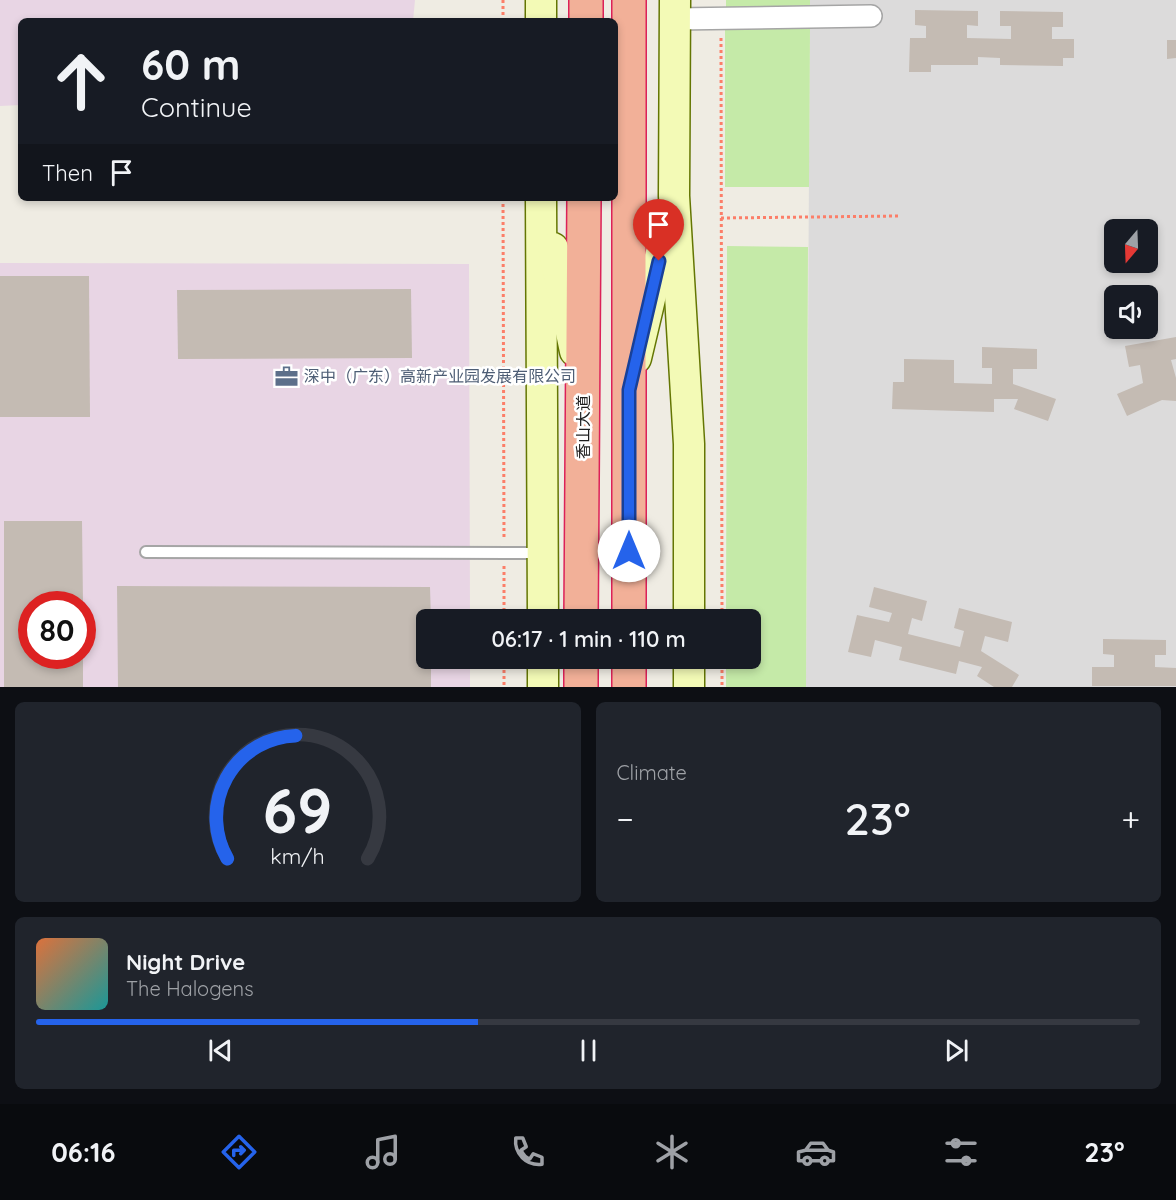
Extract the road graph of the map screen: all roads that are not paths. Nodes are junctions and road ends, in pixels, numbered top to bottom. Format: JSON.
{"nodes":[{"id":1,"x":541,"y":0,"type":"edge"},
{"id":2,"x":586,"y":0,"type":"edge"},
{"id":3,"x":629,"y":0,"type":"edge"},
{"id":4,"x":675,"y":9,"type":"edge"},
{"id":5,"x":871,"y":16,"type":"dead end"},
{"id":6,"x":541,"y":18,"type":"edge"},
{"id":7,"x":586,"y":18,"type":"edge"},
{"id":8,"x":674,"y":196,"type":"junction"},
{"id":9,"x":542,"y":201,"type":"edge"},
{"id":10,"x":543,"y":201,"type":"edge"},
{"id":11,"x":584,"y":201,"type":"edge"},
{"id":12,"x":583,"y":388,"type":"junction"},
{"id":13,"x":629,"y":390,"type":"junction"},
{"id":14,"x":146,"y":552,"type":"dead end"},
{"id":15,"x":542,"y":553,"type":"junction"},
{"id":16,"x":543,"y":609,"type":"edge"},
{"id":17,"x":581,"y":609,"type":"edge"},
{"id":18,"x":629,"y":609,"type":"edge"},
{"id":19,"x":689,"y":609,"type":"edge"},
{"id":20,"x":543,"y":669,"type":"edge"},
{"id":21,"x":581,"y":669,"type":"edge"},
{"id":22,"x":628,"y":669,"type":"edge"},
{"id":23,"x":689,"y":669,"type":"edge"},
{"id":24,"x":543,"y":687,"type":"edge"},
{"id":25,"x":581,"y":687,"type":"edge"},
{"id":26,"x":628,"y":687,"type":"edge"},
{"id":27,"x":689,"y":687,"type":"edge"}],
"edges":[{"from":1,"to":6,"type":"main road"},
{"from":2,"to":7,"type":"highway"},
{"from":3,"to":13,"type":"highway"},
{"from":4,"to":5,"type":"street"},
{"from":4,"to":8,"type":"main road"},
{"from":8,"to":13,"type":"main road"},
{"from":8,"to":19,"type":"main road"},
{"from":9,"to":15,"type":"main road"},
{"from":10,"to":12,"type":"main road"},
{"from":11,"to":12,"type":"highway","name":"香山大道"},
{"from":12,"to":17,"type":"highway","name":"香山大道"},
{"from":13,"to":18,"type":"highway"},
{"from":14,"to":15,"type":"lane"},
{"from":15,"to":16,"type":"main road"},
{"from":20,"to":24,"type":"main road"},
{"from":21,"to":25,"type":"highway"},
{"from":22,"to":26,"type":"highway"},
{"from":23,"to":27,"type":"main road"}]}
